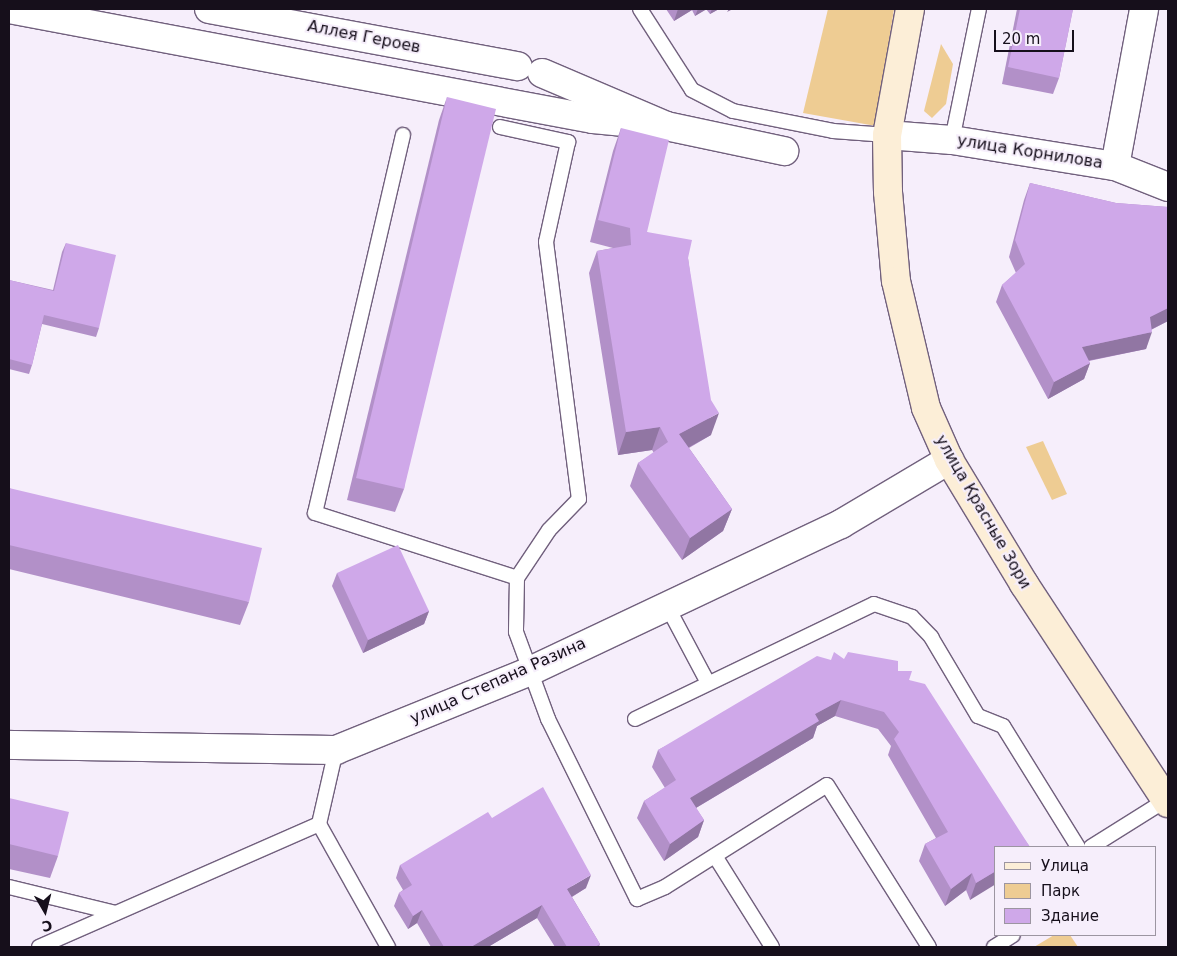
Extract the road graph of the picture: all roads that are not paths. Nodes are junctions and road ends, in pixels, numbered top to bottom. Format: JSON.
{"nodes":[{"id":1,"x":9,"y":9,"type":"edge"},
{"id":2,"x":209,"y":9,"type":"edge"},
{"id":3,"x":640,"y":9,"type":"edge"},
{"id":4,"x":910,"y":9,"type":"edge"},
{"id":5,"x":979,"y":9,"type":"edge"},
{"id":6,"x":1144,"y":9,"type":"edge"},
{"id":7,"x":666,"y":126,"type":"junction"},
{"id":8,"x":500,"y":127,"type":"dead end"},
{"id":9,"x":403,"y":135,"type":"dead end"},
{"id":10,"x":887,"y":135,"type":"junction"},
{"id":11,"x":952,"y":140,"type":"junction"},
{"id":12,"x":784,"y":151,"type":"dead end"},
{"id":13,"x":1115,"y":166,"type":"junction"},
{"id":14,"x":1168,"y":187,"type":"edge"},
{"id":15,"x":949,"y":460,"type":"junction"},
{"id":16,"x":517,"y":578,"type":"junction"},
{"id":17,"x":666,"y":604,"type":"junction"},
{"id":18,"x":528,"y":672,"type":"junction"},
{"id":19,"x":707,"y":681,"type":"junction"},
{"id":20,"x":636,"y":719,"type":"dead end"},
{"id":21,"x":9,"y":745,"type":"edge"},
{"id":22,"x":336,"y":750,"type":"junction"},
{"id":23,"x":1167,"y":801,"type":"edge"},
{"id":24,"x":319,"y":824,"type":"junction"},
{"id":25,"x":1077,"y":846,"type":"edge"},
{"id":26,"x":1093,"y":846,"type":"edge"},
{"id":27,"x":715,"y":856,"type":"junction"},
{"id":28,"x":9,"y":887,"type":"edge"},
{"id":29,"x":116,"y":913,"type":"junction"},
{"id":30,"x":1011,"y":936,"type":"edge"},
{"id":31,"x":923,"y":946,"type":"edge"},
{"id":32,"x":39,"y":947,"type":"edge"},
{"id":33,"x":388,"y":947,"type":"edge"},
{"id":34,"x":772,"y":947,"type":"edge"},
{"id":35,"x":994,"y":947,"type":"edge"}],
"edges":[{"from":1,"to":7,"type":"street"},
{"from":2,"to":7,"type":"street","name":"Аллея Героев"},
{"from":3,"to":10,"type":"lane"},
{"from":4,"to":10,"type":"main road","name":"улица Красные Зори"},
{"from":5,"to":11,"type":"lane"},
{"from":6,"to":13,"type":"street"},
{"from":7,"to":12,"type":"street"},
{"from":8,"to":16,"type":"lane"},
{"from":9,"to":16,"type":"lane"},
{"from":10,"to":11,"type":"street","name":"улица Корнилова"},
{"from":10,"to":15,"type":"main road","name":"улица Красные Зори"},
{"from":11,"to":13,"type":"street","name":"улица Корнилова"},
{"from":13,"to":14,"type":"street","name":"улица Корнилова"},
{"from":15,"to":17,"type":"street","name":"улица Степана Разина"},
{"from":15,"to":23,"type":"main road","name":"улица Красные Зори"},
{"from":16,"to":18,"type":"lane"},
{"from":17,"to":18,"type":"street","name":"улица Степана Разина"},
{"from":17,"to":19,"type":"lane"},
{"from":18,"to":22,"type":"street","name":"улица Степана Разина"},
{"from":18,"to":27,"type":"lane"},
{"from":19,"to":20,"type":"lane"},
{"from":19,"to":25,"type":"lane"},
{"from":21,"to":22,"type":"street","name":"улица Степана Разина"},
{"from":22,"to":24,"type":"lane"},
{"from":23,"to":26,"type":"lane"},
{"from":24,"to":29,"type":"lane"},
{"from":24,"to":33,"type":"lane"},
{"from":27,"to":31,"type":"lane"},
{"from":27,"to":34,"type":"lane"},
{"from":28,"to":29,"type":"lane"},
{"from":29,"to":32,"type":"lane"},
{"from":30,"to":35,"type":"lane"}]}
